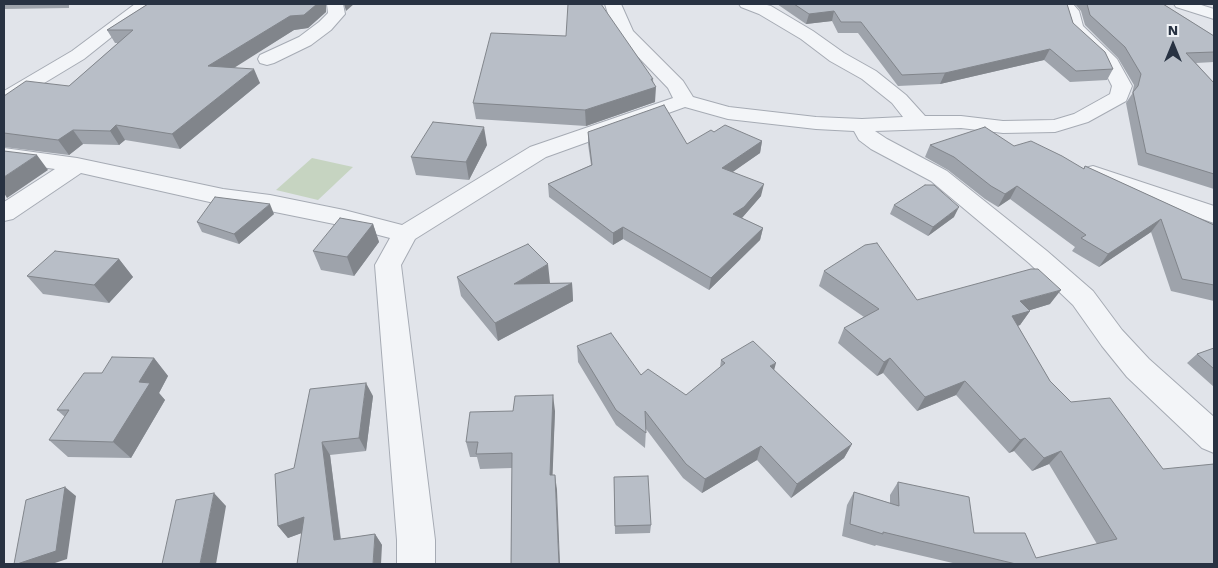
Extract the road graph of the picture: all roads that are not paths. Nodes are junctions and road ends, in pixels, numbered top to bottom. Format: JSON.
{"nodes":[{"id":1,"x":145,"y":4,"type":"edge"},
{"id":2,"x":335,"y":4,"type":"edge"},
{"id":3,"x":612,"y":4,"type":"edge"},
{"id":4,"x":747,"y":4,"type":"edge"},
{"id":5,"x":1064,"y":4,"type":"edge"},
{"id":6,"x":1182,"y":4,"type":"edge"},
{"id":7,"x":1214,"y":14,"type":"edge"},
{"id":8,"x":267,"y":60,"type":"dead end"},
{"id":9,"x":4,"y":99,"type":"edge"},
{"id":10,"x":685,"y":101,"type":"junction"},
{"id":11,"x":919,"y":122,"type":"junction"},
{"id":12,"x":862,"y":125,"type":"junction"},
{"id":13,"x":1003,"y":126,"type":"junction"},
{"id":14,"x":1032,"y":147,"type":"edge"},
{"id":15,"x":4,"y":155,"type":"edge"},
{"id":16,"x":77,"y":165,"type":"junction"},
{"id":17,"x":1075,"y":166,"type":"edge"},
{"id":18,"x":4,"y":213,"type":"edge"},
{"id":19,"x":1214,"y":215,"type":"edge"},
{"id":20,"x":405,"y":234,"type":"junction"},
{"id":21,"x":1214,"y":438,"type":"edge"},
{"id":22,"x":416,"y":564,"type":"edge"}],
"edges":[{"from":1,"to":9,"type":"street"},
{"from":2,"to":8,"type":"street"},
{"from":3,"to":10,"type":"street"},
{"from":4,"to":11,"type":"street"},
{"from":5,"to":13,"type":"street"},
{"from":6,"to":7,"type":"street"},
{"from":10,"to":12,"type":"street"},
{"from":10,"to":20,"type":"street"},
{"from":11,"to":12,"type":"street"},
{"from":11,"to":13,"type":"street"},
{"from":12,"to":21,"type":"street"},
{"from":13,"to":14,"type":"street"},
{"from":15,"to":16,"type":"street"},
{"from":16,"to":18,"type":"street"},
{"from":16,"to":20,"type":"street"},
{"from":17,"to":19,"type":"street"},
{"from":20,"to":22,"type":"street"}]}
